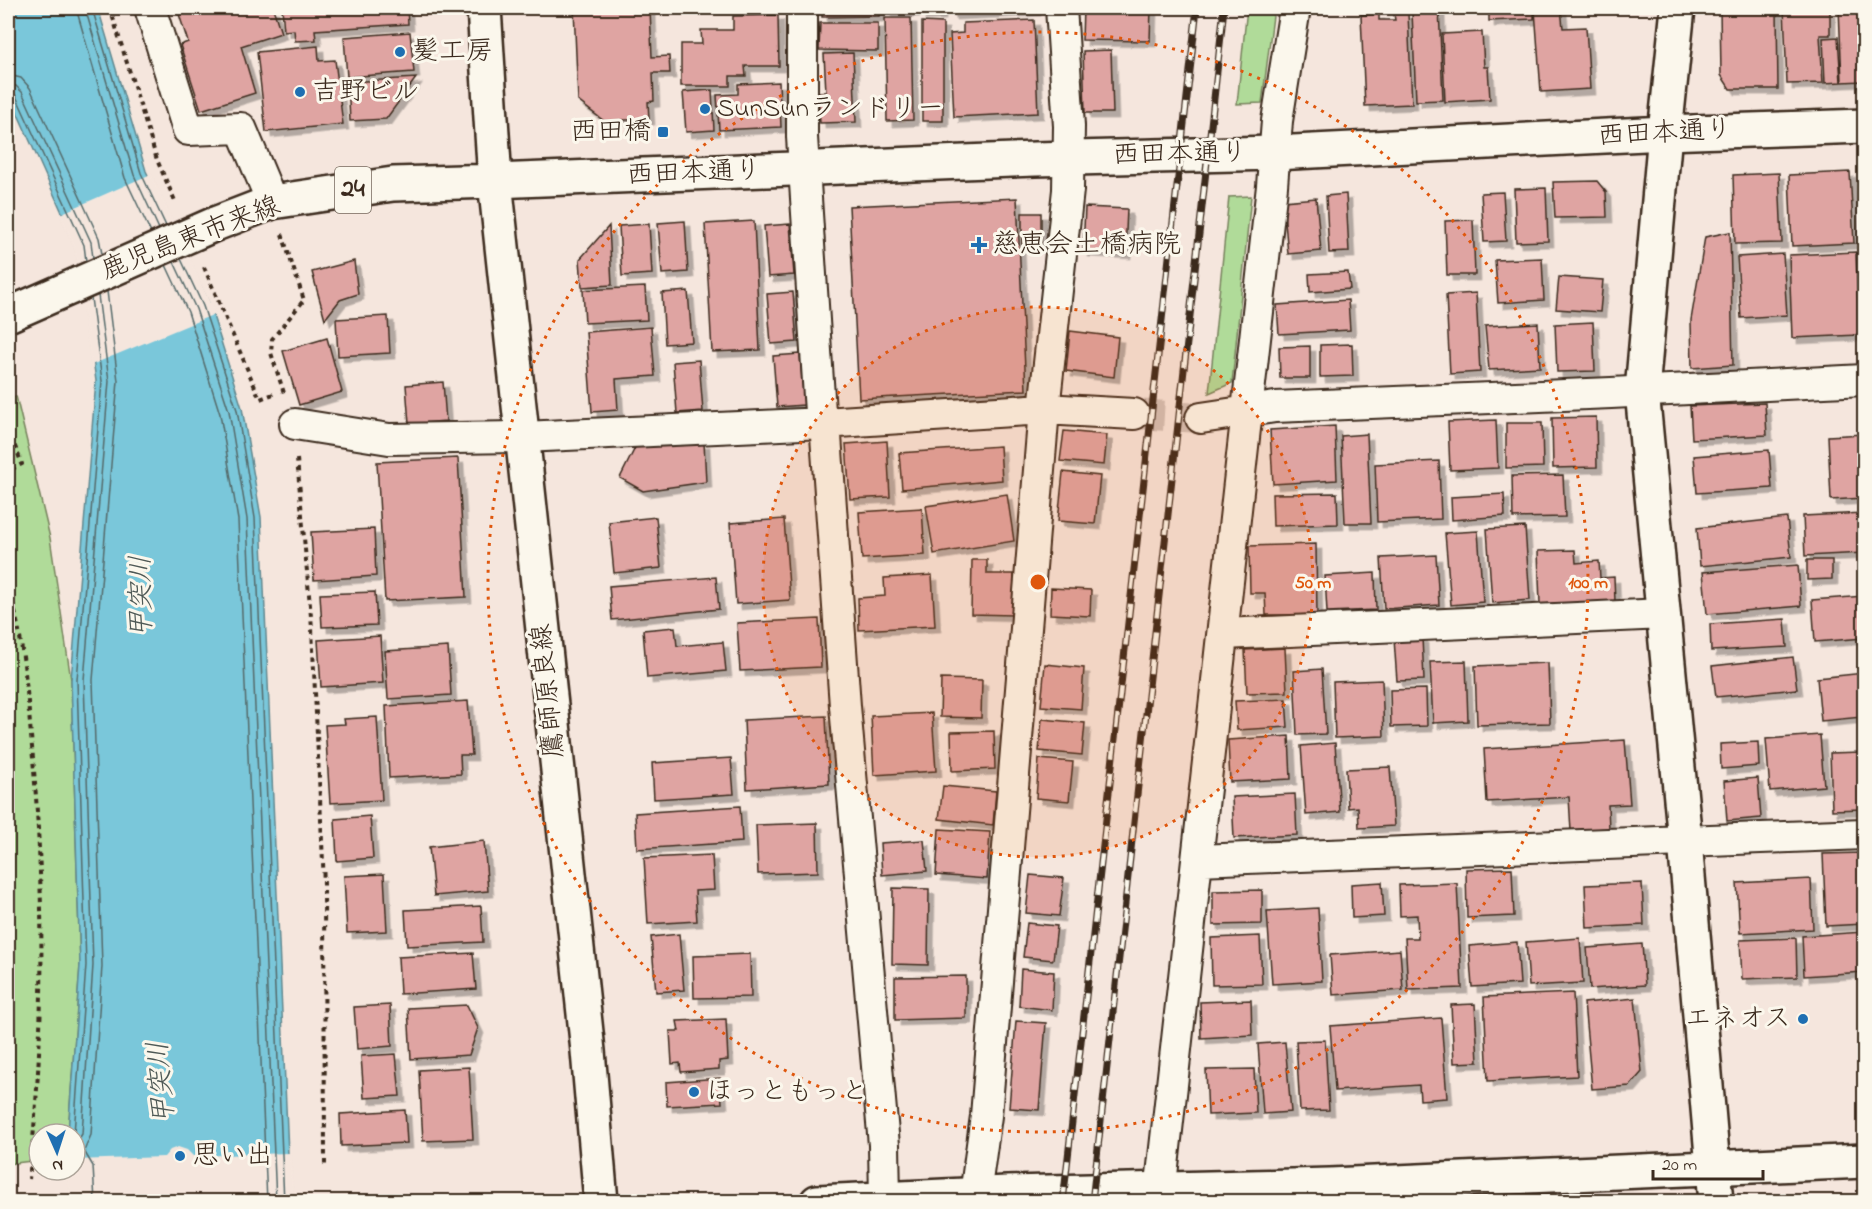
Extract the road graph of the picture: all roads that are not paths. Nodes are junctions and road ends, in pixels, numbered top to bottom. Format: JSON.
{"nodes":[{"id":1,"x":150,"y":8,"type":"edge"},
{"id":2,"x":484,"y":8,"type":"edge"},
{"id":3,"x":802,"y":8,"type":"edge"},
{"id":4,"x":1061,"y":8,"type":"edge"},
{"id":5,"x":1295,"y":8,"type":"edge"},
{"id":6,"x":1678,"y":8,"type":"edge"},
{"id":7,"x":1864,"y":126,"type":"edge"},
{"id":8,"x":1665,"y":133,"type":"junction"},
{"id":9,"x":1274,"y":153,"type":"junction"},
{"id":10,"x":1070,"y":158,"type":"junction"},
{"id":11,"x":804,"y":170,"type":"junction"},
{"id":12,"x":495,"y":181,"type":"junction"},
{"id":13,"x":272,"y":202,"type":"junction"},
{"id":14,"x":8,"y":315,"type":"edge"},
{"id":15,"x":1864,"y":380,"type":"edge"},
{"id":16,"x":1642,"y":391,"type":"junction"},
{"id":17,"x":1044,"y":409,"type":"junction"},
{"id":18,"x":1246,"y":411,"type":"junction"},
{"id":19,"x":1134,"y":414,"type":"tunnel mouth"},
{"id":20,"x":1201,"y":418,"type":"tunnel mouth"},
{"id":21,"x":823,"y":423,"type":"junction"},
{"id":22,"x":294,"y":424,"type":"road end"},
{"id":23,"x":522,"y":437,"type":"junction"},
{"id":24,"x":1664,"y":614,"type":"junction"},
{"id":25,"x":1223,"y":634,"type":"junction"},
{"id":26,"x":1864,"y":834,"type":"edge"},
{"id":27,"x":1685,"y":841,"type":"junction"},
{"id":28,"x":1198,"y":860,"type":"junction"},
{"id":29,"x":1864,"y":1161,"type":"edge"},
{"id":30,"x":1713,"y":1168,"type":"junction"},
{"id":31,"x":1331,"y":1193,"type":"edge"},
{"id":32,"x":975,"y":1195,"type":"junction"},
{"id":33,"x":1160,"y":1195,"type":"edge"},
{"id":34,"x":1007,"y":1197,"type":"edge"},
{"id":35,"x":885,"y":1199,"type":"junction"},
{"id":36,"x":602,"y":1202,"type":"edge"},
{"id":37,"x":817,"y":1202,"type":"edge"},
{"id":38,"x":1716,"y":1202,"type":"edge"}],
"edges":[{"from":1,"to":13,"type":"street"},
{"from":2,"to":12,"type":"street"},
{"from":3,"to":11,"type":"street"},
{"from":4,"to":10,"type":"street"},
{"from":5,"to":9,"type":"street"},
{"from":6,"to":8,"type":"street"},
{"from":7,"to":8,"type":"street","name":"西田本通り"},
{"from":8,"to":9,"type":"street","name":"西田本通り"},
{"from":8,"to":16,"type":"street"},
{"from":9,"to":10,"type":"street","name":"西田本通り"},
{"from":9,"to":18,"type":"street"},
{"from":10,"to":11,"type":"street","name":"西田本通り"},
{"from":10,"to":17,"type":"street"},
{"from":11,"to":12,"type":"street","name":"西田本通り"},
{"from":11,"to":21,"type":"street"},
{"from":12,"to":13,"type":"street","name":"鹿児島東市来線","number":"24"},
{"from":12,"to":23,"type":"street","name":"鷹師原良線"},
{"from":13,"to":14,"type":"street","name":"鹿児島東市来線","number":"24","bridge":true},
{"from":15,"to":16,"type":"street"},
{"from":16,"to":18,"type":"street"},
{"from":16,"to":24,"type":"street"},
{"from":17,"to":19,"type":"street"},
{"from":17,"to":21,"type":"street"},
{"from":17,"to":32,"type":"street"},
{"from":18,"to":20,"type":"street"},
{"from":18,"to":25,"type":"street"},
{"from":21,"to":23,"type":"street"},
{"from":21,"to":35,"type":"street"},
{"from":22,"to":23,"type":"street"},
{"from":23,"to":36,"type":"street","name":"鷹師原良線"},
{"from":24,"to":25,"type":"street"},
{"from":24,"to":27,"type":"street"},
{"from":25,"to":28,"type":"street"},
{"from":26,"to":27,"type":"street"},
{"from":27,"to":28,"type":"street"},
{"from":27,"to":30,"type":"street"},
{"from":28,"to":33,"type":"street"},
{"from":29,"to":30,"type":"street"},
{"from":30,"to":31,"type":"street"},
{"from":30,"to":38,"type":"street"},
{"from":31,"to":33,"type":"street"},
{"from":32,"to":34,"type":"street"},
{"from":32,"to":35,"type":"street"},
{"from":33,"to":34,"type":"street"},
{"from":35,"to":37,"type":"street"}]}
